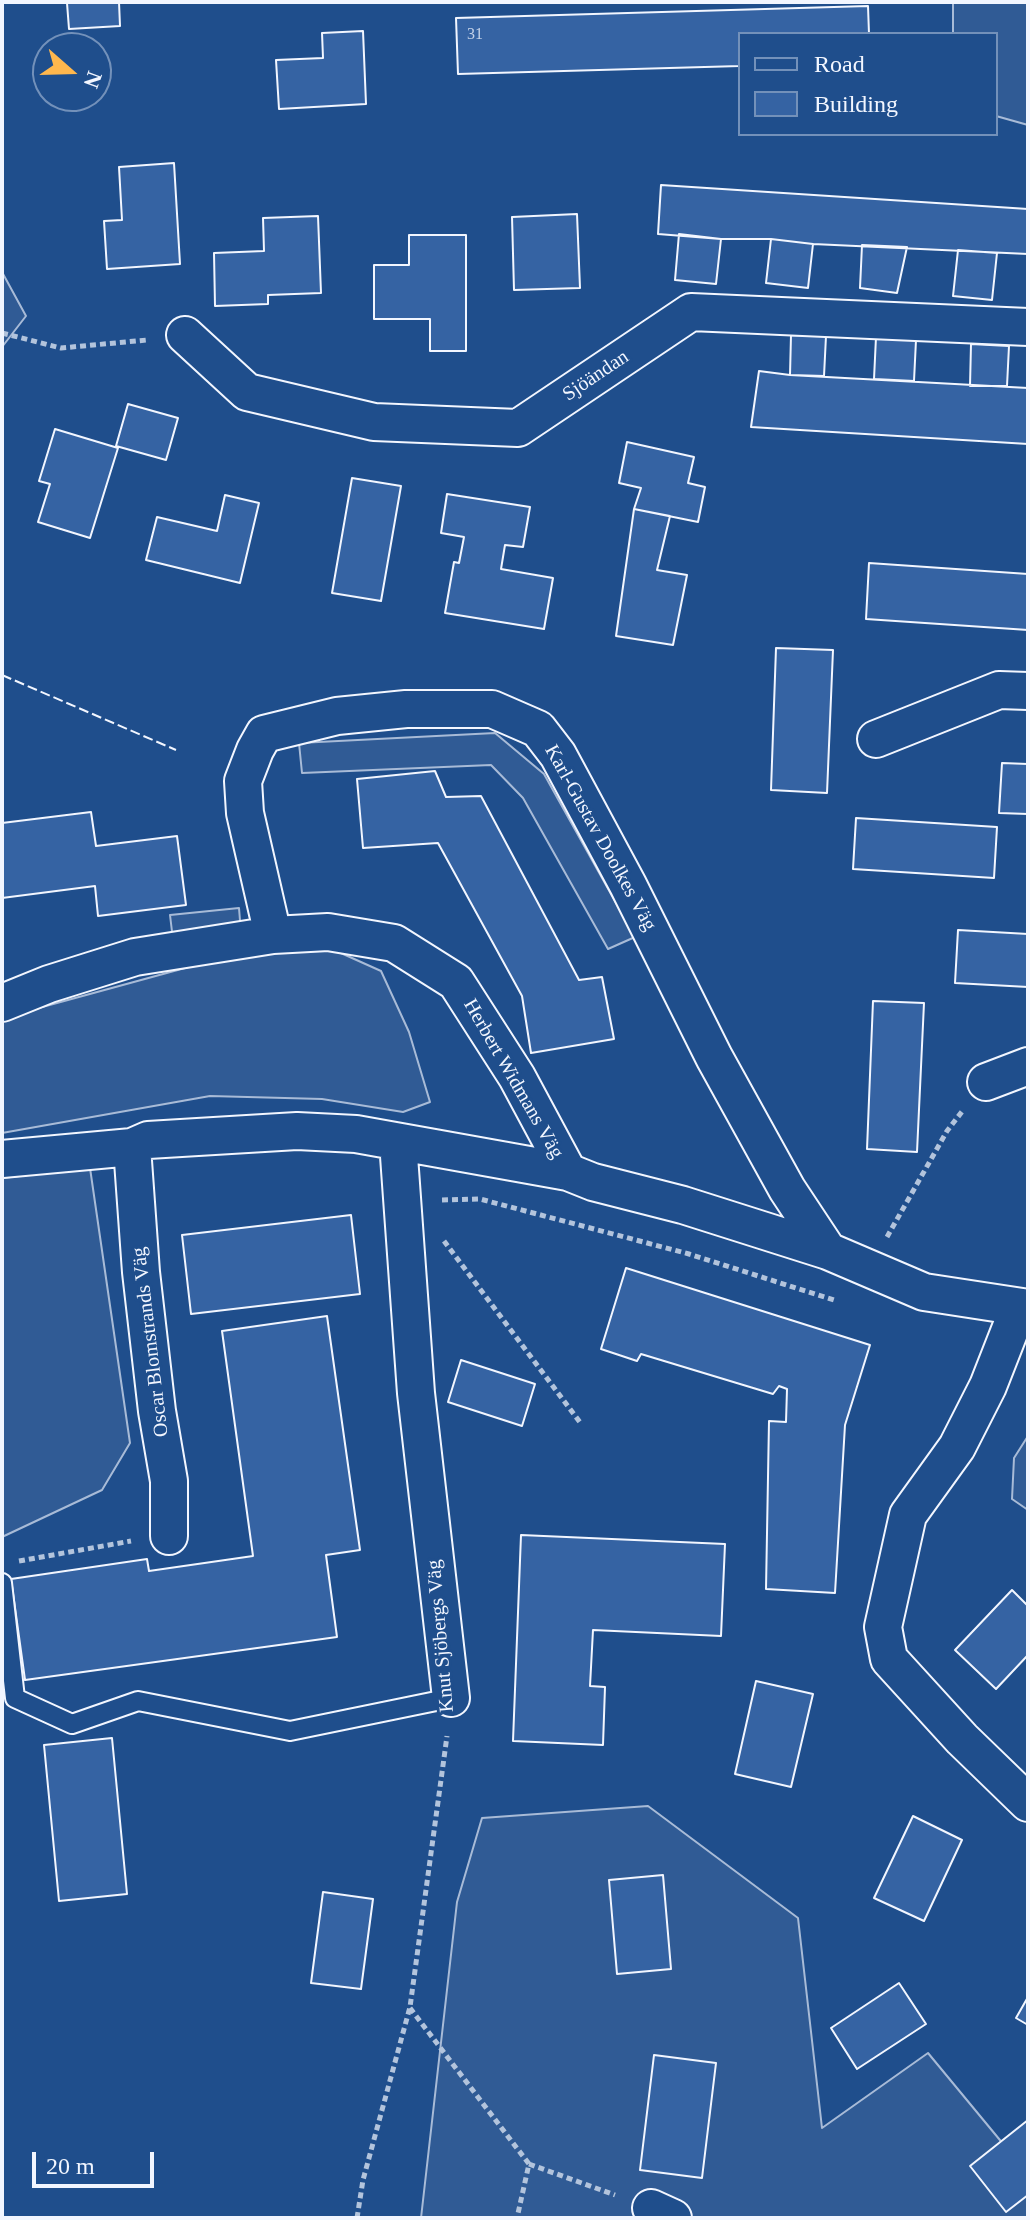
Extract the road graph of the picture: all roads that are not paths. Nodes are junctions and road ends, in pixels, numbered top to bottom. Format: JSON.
{"nodes":[{"id":1,"x":1028,"y":327,"type":"edge"},
{"id":2,"x":185,"y":335,"type":"dead end"},
{"id":3,"x":1028,"y":691,"type":"edge"},
{"id":4,"x":876,"y":739,"type":"dead end"},
{"id":5,"x":273,"y":935,"type":"junction"},
{"id":6,"x":2,"y":1003,"type":"edge"},
{"id":7,"x":1028,"y":1066,"type":"edge"},
{"id":8,"x":986,"y":1082,"type":"road end"},
{"id":9,"x":398,"y":1142,"type":"junction"},
{"id":10,"x":132,"y":1147,"type":"junction"},
{"id":11,"x":2,"y":1159,"type":"edge"},
{"id":12,"x":568,"y":1172,"type":"junction"},
{"id":13,"x":828,"y":1251,"type":"junction"},
{"id":14,"x":1023,"y":1307,"type":"edge"},
{"id":15,"x":169,"y":1536,"type":"road end"},
{"id":16,"x":2,"y":1583,"type":"edge"},
{"id":17,"x":451,"y":1698,"type":"joint"},
{"id":18,"x":1028,"y":1803,"type":"edge"}],
"edges":[{"from":1,"to":2,"type":"street","name":"Sjöändan"},
{"from":3,"to":4,"type":"street"},
{"from":5,"to":6,"type":"street","name":"Herbert Widmans Väg"},
{"from":5,"to":12,"type":"street","name":"Herbert Widmans Väg"},
{"from":5,"to":13,"type":"street","name":"Karl-Gustav Doolkes Väg"},
{"from":7,"to":8,"type":"street"},
{"from":9,"to":10,"type":"street","name":"Herbert Widmans Väg"},
{"from":9,"to":12,"type":"street","name":"Herbert Widmans Väg"},
{"from":9,"to":17,"type":"street","name":"Knut Sjöbergs Väg"},
{"from":10,"to":11,"type":"street","name":"Herbert Widmans Väg"},
{"from":10,"to":15,"type":"street","name":"Oscar Blomstrands Väg"},
{"from":12,"to":13,"type":"street","name":"Herbert Widmans Väg"},
{"from":13,"to":14,"type":"street","name":"Herbert Widmans Väg"},
{"from":14,"to":18,"type":"street"},
{"from":16,"to":17,"type":"lane"}]}
